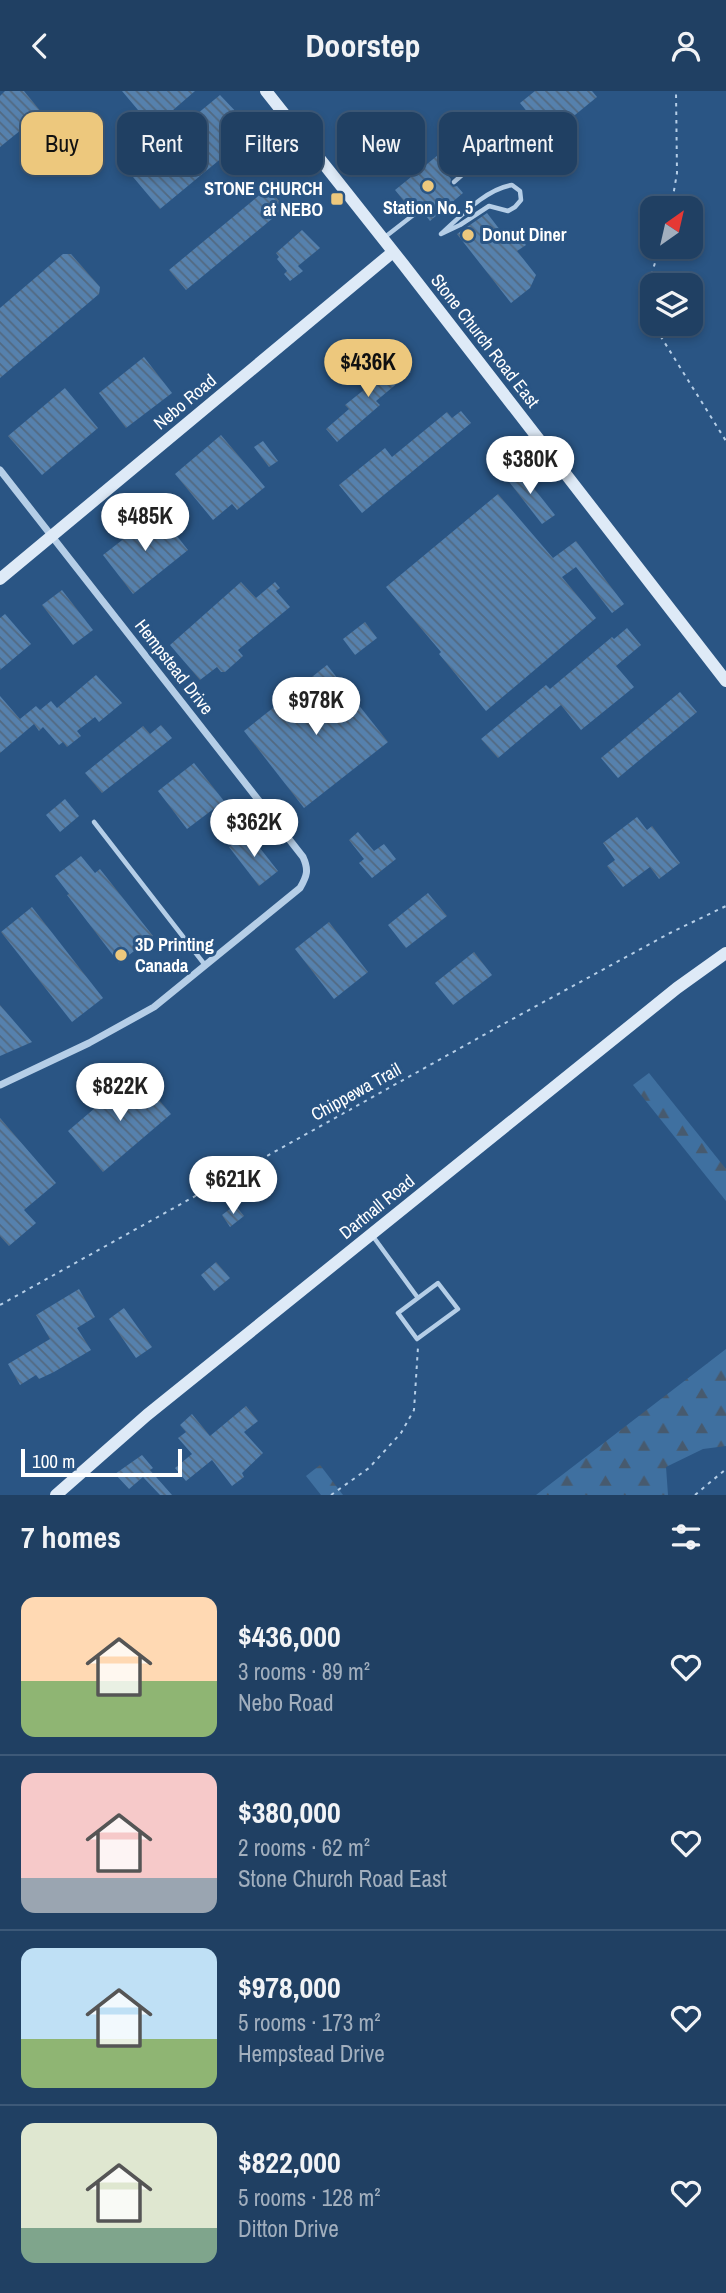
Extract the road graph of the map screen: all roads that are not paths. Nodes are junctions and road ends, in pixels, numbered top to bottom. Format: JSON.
{"nodes":[{"id":1,"x":266,"y":91,"type":"edge"},
{"id":2,"x":462,"y":175,"type":"edge"},
{"id":3,"x":454,"y":182,"type":"dead end"},
{"id":4,"x":421,"y":209,"type":"dead end"},
{"id":5,"x":441,"y":233,"type":"joint"},
{"id":6,"x":383,"y":239,"type":"junction"},
{"id":7,"x":393,"y":253,"type":"junction"},
{"id":8,"x":0,"y":470,"type":"edge"},
{"id":9,"x":52,"y":537,"type":"junction"},
{"id":10,"x":0,"y":579,"type":"edge"},
{"id":11,"x":726,"y":681,"type":"edge"},
{"id":12,"x":94,"y":822,"type":"dead end"},
{"id":13,"x":726,"y":953,"type":"edge"},
{"id":14,"x":205,"y":965,"type":"junction"},
{"id":15,"x":0,"y":1085,"type":"edge"},
{"id":16,"x":372,"y":1234,"type":"junction"},
{"id":17,"x":418,"y":1298,"type":"junction"},
{"id":18,"x":56,"y":1495,"type":"edge"}],
"edges":[{"from":1,"to":6,"type":"street","name":"Stone Church Road East"},
{"from":2,"to":3,"type":"lane"},
{"from":4,"to":6,"type":"lane"},
{"from":5,"to":5,"type":"lane"},
{"from":6,"to":7,"type":"street","name":"Stone Church Road East"},
{"from":7,"to":9,"type":"street","name":"Nebo Road"},
{"from":7,"to":11,"type":"street","name":"Stone Church Road East"},
{"from":8,"to":9,"type":"street","name":"Hempstead Drive"},
{"from":9,"to":10,"type":"street","name":"Nebo Road"},
{"from":9,"to":14,"type":"street","name":"Hempstead Drive"},
{"from":12,"to":14,"type":"lane"},
{"from":13,"to":16,"type":"street","name":"Dartnall Road"},
{"from":14,"to":15,"type":"street"},
{"from":16,"to":17,"type":"lane"},
{"from":16,"to":18,"type":"street","name":"Dartnall Road"},
{"from":17,"to":17,"type":"lane"}]}
